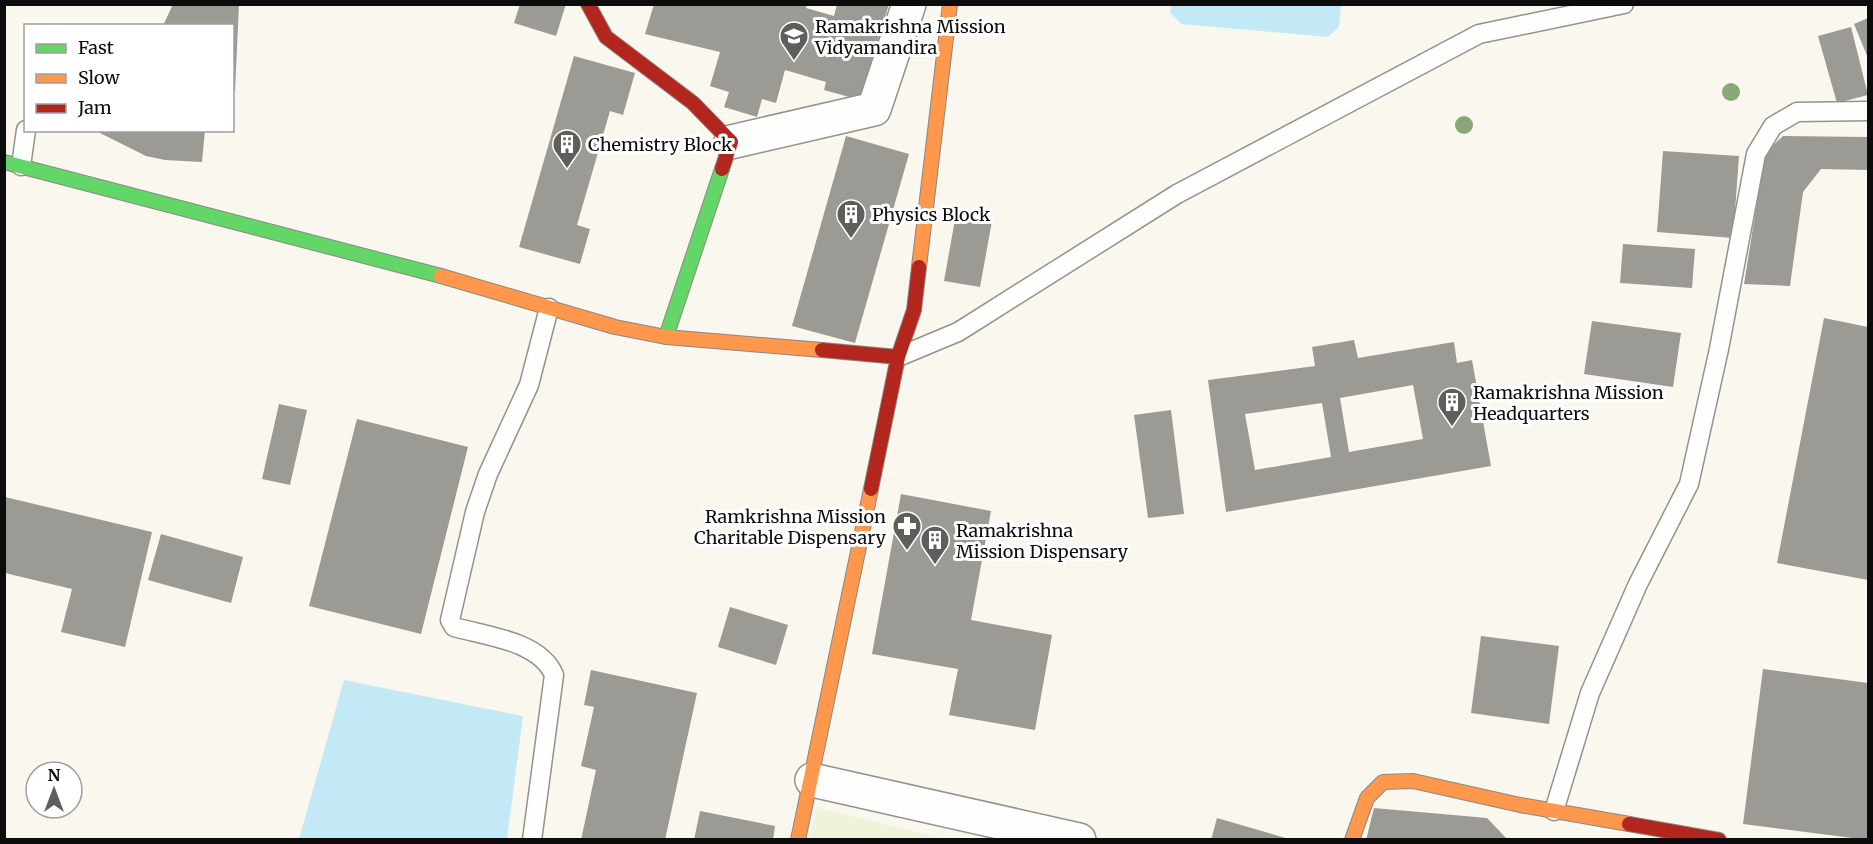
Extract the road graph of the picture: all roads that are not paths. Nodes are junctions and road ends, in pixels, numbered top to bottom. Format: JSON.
{"nodes":[{"id":1,"x":588,"y":4,"type":"edge"},
{"id":2,"x":909,"y":4,"type":"edge"},
{"id":3,"x":950,"y":4,"type":"edge"},
{"id":4,"x":1624,"y":4,"type":"edge"},
{"id":5,"x":1869,"y":111,"type":"edge"},
{"id":6,"x":25,"y":132,"type":"edge"},
{"id":7,"x":731,"y":142,"type":"junction"},
{"id":8,"x":13,"y":164,"type":"edge"},
{"id":9,"x":549,"y":308,"type":"junction"},
{"id":10,"x":666,"y":337,"type":"junction"},
{"id":11,"x":898,"y":357,"type":"junction"},
{"id":12,"x":813,"y":780,"type":"junction"},
{"id":13,"x":1554,"y":811,"type":"junction"},
{"id":14,"x":532,"y":840,"type":"edge"},
{"id":15,"x":798,"y":840,"type":"edge"},
{"id":16,"x":1078,"y":840,"type":"edge"},
{"id":17,"x":1352,"y":840,"type":"edge"},
{"id":18,"x":1719,"y":840,"type":"edge"}],
"edges":[{"from":1,"to":7,"type":"street"},
{"from":2,"to":7,"type":"street"},
{"from":3,"to":11,"type":"street"},
{"from":4,"to":11,"type":"lane"},
{"from":5,"to":13,"type":"lane"},
{"from":6,"to":8,"type":"lane"},
{"from":7,"to":10,"type":"street"},
{"from":8,"to":9,"type":"street"},
{"from":9,"to":10,"type":"street"},
{"from":9,"to":14,"type":"lane"},
{"from":10,"to":11,"type":"street"},
{"from":11,"to":12,"type":"street"},
{"from":12,"to":15,"type":"street"},
{"from":12,"to":16,"type":"street"},
{"from":13,"to":17,"type":"street"},
{"from":13,"to":18,"type":"street"}]}
